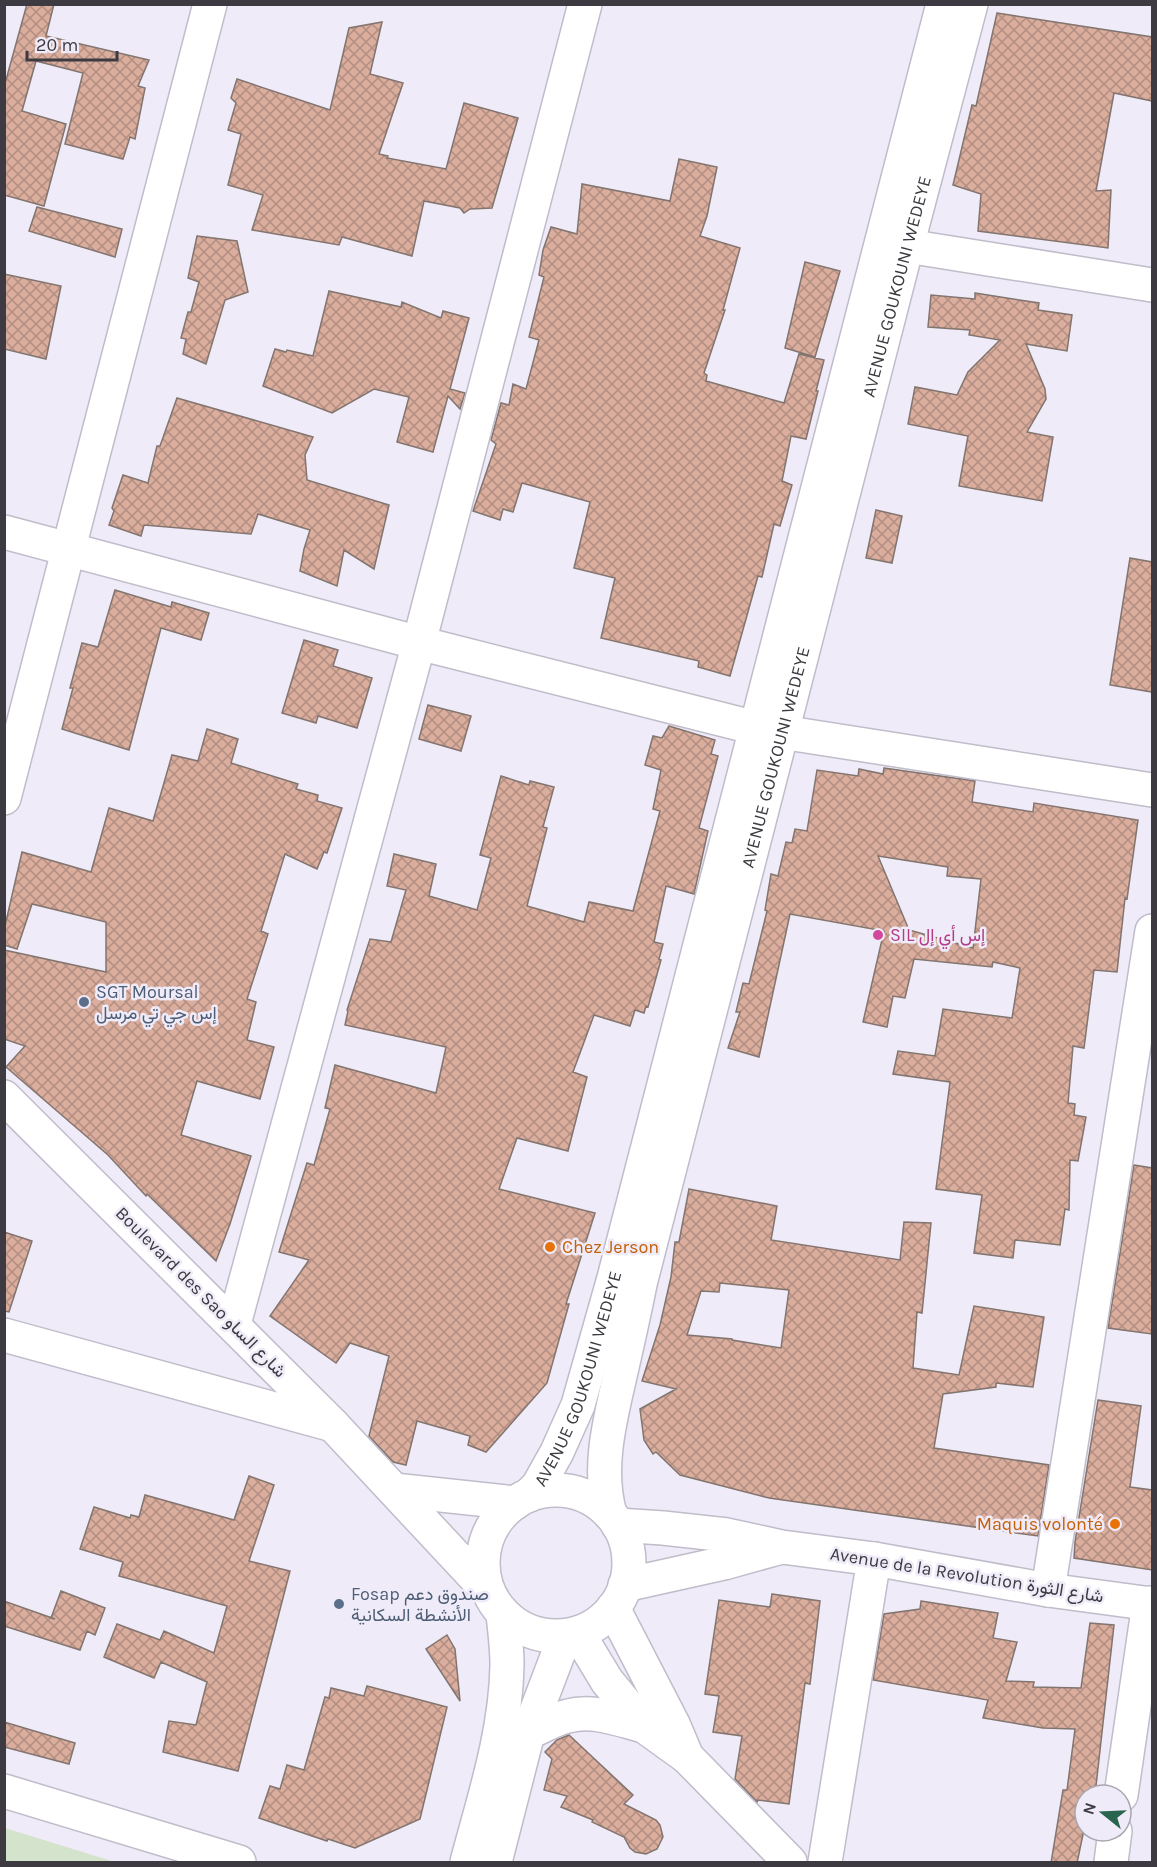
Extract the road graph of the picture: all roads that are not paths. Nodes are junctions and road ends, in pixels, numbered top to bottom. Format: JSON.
{"nodes":[{"id":1,"x":210,"y":4,"type":"edge"},
{"id":2,"x":585,"y":4,"type":"edge"},
{"id":3,"x":943,"y":4,"type":"edge"},
{"id":4,"x":971,"y":4,"type":"edge"},
{"id":5,"x":907,"y":246,"type":"junction"},
{"id":6,"x":1152,"y":285,"type":"edge"},
{"id":7,"x":4,"y":532,"type":"edge"},
{"id":8,"x":68,"y":549,"type":"junction"},
{"id":9,"x":419,"y":643,"type":"junction"},
{"id":10,"x":769,"y":730,"type":"junction"},
{"id":11,"x":1152,"y":789,"type":"edge"},
{"id":12,"x":4,"y":798,"type":"edge"},
{"id":13,"x":1152,"y":931,"type":"edge"},
{"id":14,"x":4,"y":1097,"type":"edge"},
{"id":15,"x":234,"y":1324,"type":"junction"},
{"id":16,"x":4,"y":1335,"type":"edge"},
{"id":17,"x":333,"y":1425,"type":"junction"},
{"id":18,"x":394,"y":1490,"type":"junction"},
{"id":19,"x":522,"y":1499,"type":"junction"},
{"id":20,"x":614,"y":1519,"type":"junction"},
{"id":21,"x":783,"y":1547,"type":"junction"},
{"id":22,"x":874,"y":1559,"type":"junction"},
{"id":23,"x":1048,"y":1590,"type":"junction"},
{"id":24,"x":619,"y":1597,"type":"junction"},
{"id":25,"x":495,"y":1602,"type":"junction"},
{"id":26,"x":1151,"y":1603,"type":"edge"},
{"id":27,"x":571,"y":1635,"type":"junction"},
{"id":28,"x":644,"y":1726,"type":"junction"},
{"id":29,"x":528,"y":1733,"type":"junction"},
{"id":30,"x":687,"y":1757,"type":"junction"},
{"id":31,"x":1123,"y":1783,"type":"edge"},
{"id":32,"x":4,"y":1791,"type":"edge"},
{"id":33,"x":1114,"y":1843,"type":"edge"},
{"id":34,"x":239,"y":1863,"type":"edge"},
{"id":35,"x":467,"y":1863,"type":"edge"},
{"id":36,"x":495,"y":1863,"type":"edge"},
{"id":37,"x":790,"y":1863,"type":"edge"},
{"id":38,"x":825,"y":1863,"type":"edge"},
{"id":39,"x":1111,"y":1863,"type":"edge"}],
"edges":[{"from":1,"to":8,"type":"street"},
{"from":2,"to":9,"type":"street"},
{"from":3,"to":10,"type":"street","name":"AVENUE GOUKOUNI WEDEYE"},
{"from":4,"to":5,"type":"street","name":"AVENUE GOUKOUNI WEDEYE"},
{"from":5,"to":6,"type":"street"},
{"from":5,"to":10,"type":"street","name":"AVENUE GOUKOUNI WEDEYE"},
{"from":7,"to":8,"type":"street"},
{"from":8,"to":9,"type":"street"},
{"from":8,"to":12,"type":"street"},
{"from":9,"to":10,"type":"street"},
{"from":9,"to":15,"type":"street"},
{"from":10,"to":11,"type":"street"},
{"from":10,"to":19,"type":"street","name":"AVENUE GOUKOUNI WEDEYE"},
{"from":10,"to":20,"type":"street","name":"AVENUE GOUKOUNI WEDEYE"},
{"from":13,"to":23,"type":"street"},
{"from":14,"to":15,"type":"street","name":"Boulevard des Sao شارع الساو"},
{"from":15,"to":17,"type":"street","name":"Boulevard des Sao شارع الساو"},
{"from":16,"to":17,"type":"street"},
{"from":17,"to":18,"type":"street","name":"Boulevard des Sao شارع الساو"},
{"from":18,"to":19,"type":"street"},
{"from":18,"to":25,"type":"street","name":"Boulevard des Sao شارع الساو"},
{"from":19,"to":20,"type":"street"},
{"from":19,"to":25,"type":"street"},
{"from":20,"to":21,"type":"street","name":"Avenue de la Revolution شارع الثورة"},
{"from":20,"to":24,"type":"street"},
{"from":21,"to":22,"type":"street","name":"Avenue de la Revolution شارع الثورة"},
{"from":21,"to":24,"type":"street","name":"Avenue de la Revolution شارع الثورة"},
{"from":22,"to":23,"type":"street","name":"Avenue de la Revolution شارع الثورة"},
{"from":22,"to":38,"type":"street"},
{"from":23,"to":26,"type":"street","name":"Avenue de la Revolution شارع الثورة"},
{"from":24,"to":27,"type":"street"},
{"from":24,"to":30,"type":"street"},
{"from":25,"to":27,"type":"street"},
{"from":25,"to":35,"type":"street"},
{"from":26,"to":31,"type":"street"},
{"from":27,"to":28,"type":"street"},
{"from":27,"to":29,"type":"street"},
{"from":28,"to":29,"type":"street"},
{"from":28,"to":30,"type":"street"},
{"from":29,"to":36,"type":"street"},
{"from":30,"to":37,"type":"street"},
{"from":32,"to":34,"type":"street"},
{"from":33,"to":39,"type":"street"}]}
